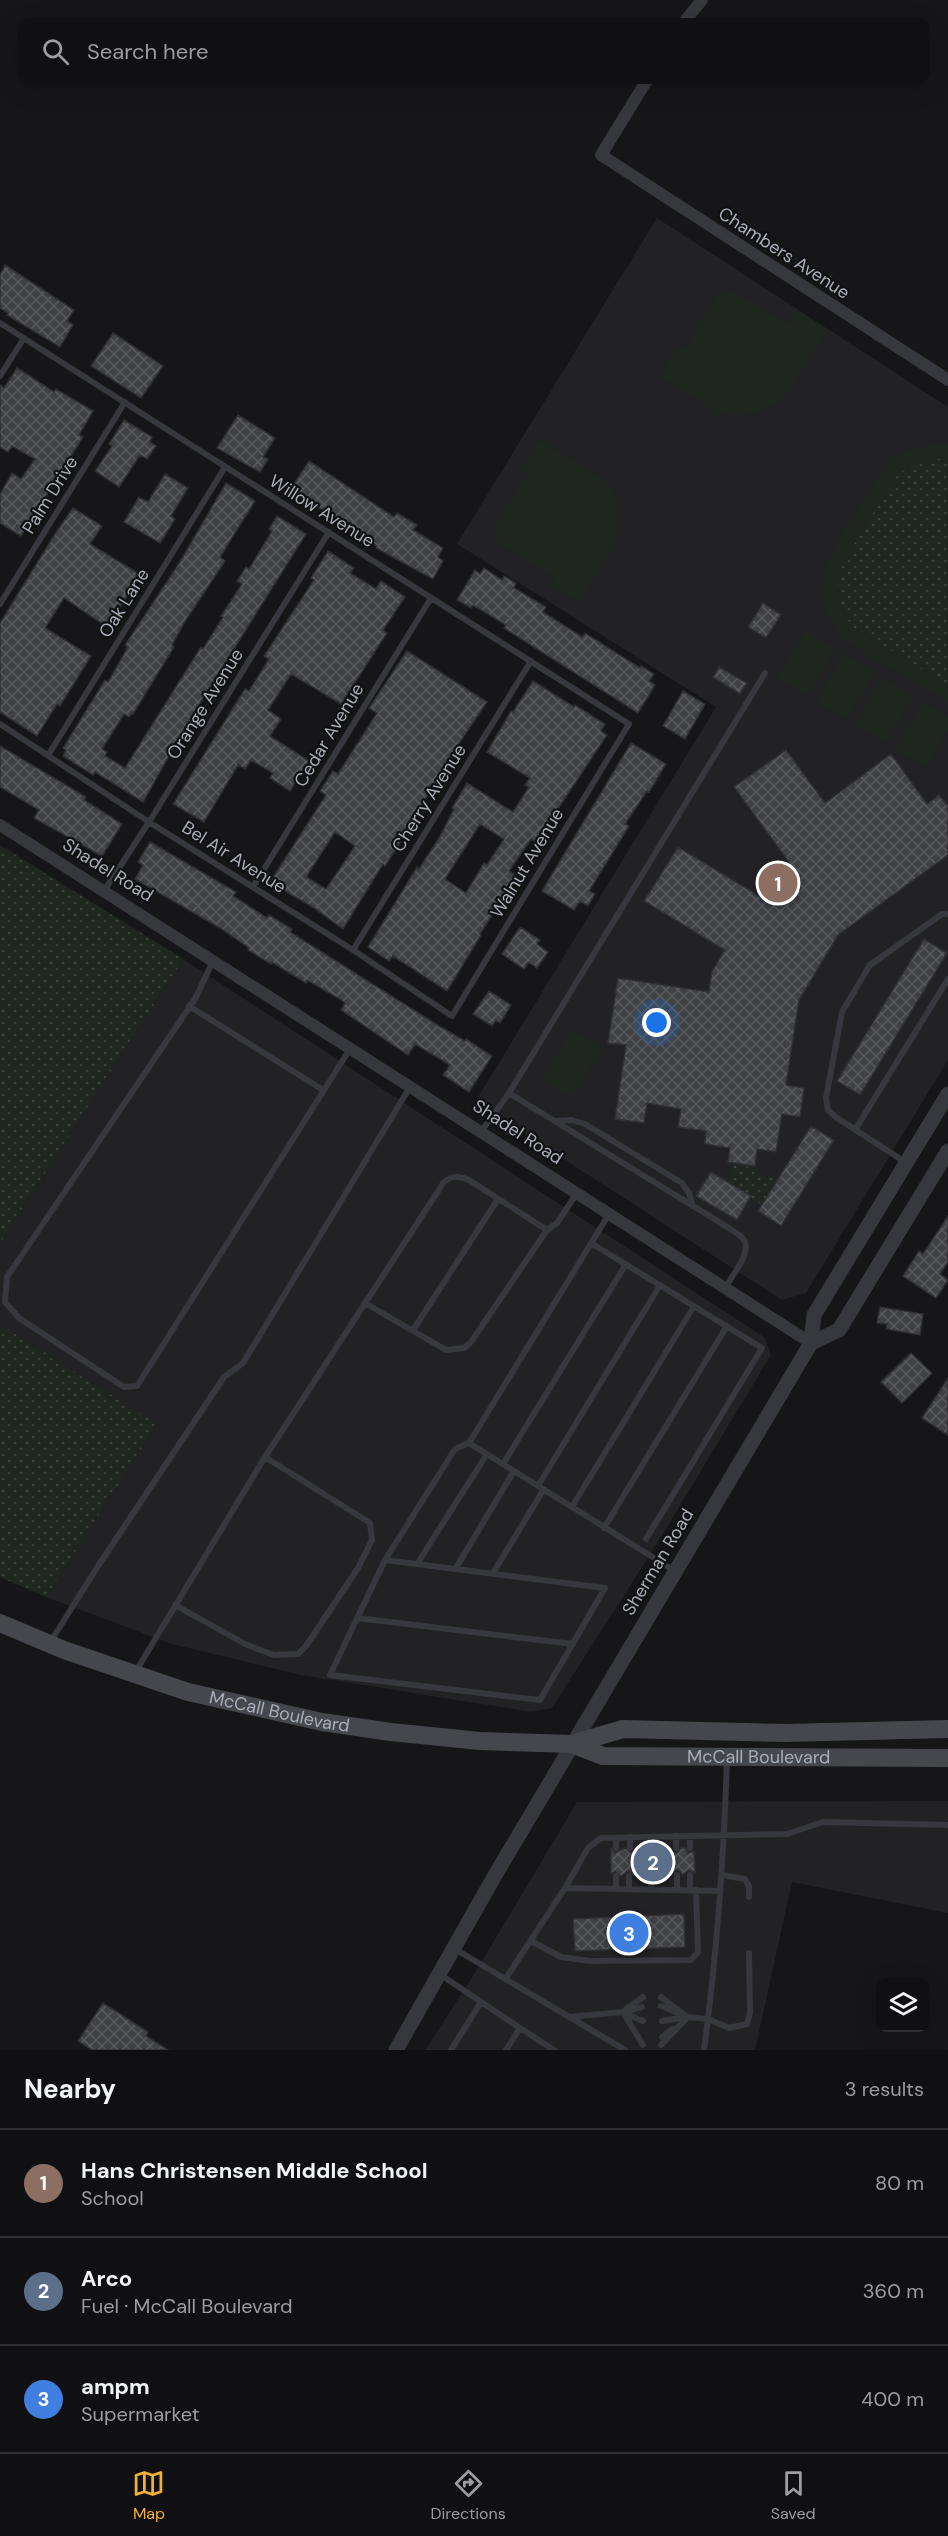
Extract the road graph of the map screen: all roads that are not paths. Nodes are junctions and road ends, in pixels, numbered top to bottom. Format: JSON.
{"nodes":[{"id":1,"x":702,"y":0,"type":"edge"},
{"id":2,"x":687,"y":18,"type":"edge"},
{"id":3,"x":645,"y":84,"type":"edge"},
{"id":4,"x":0,"y":323,"type":"edge"},
{"id":5,"x":24,"y":338,"type":"junction"},
{"id":6,"x":0,"y":376,"type":"edge"},
{"id":7,"x":948,"y":380,"type":"edge"},
{"id":8,"x":125,"y":402,"type":"junction"},
{"id":9,"x":225,"y":467,"type":"junction"},
{"id":10,"x":329,"y":532,"type":"junction"},
{"id":11,"x":431,"y":598,"type":"junction"},
{"id":12,"x":0,"y":604,"type":"edge"},
{"id":13,"x":531,"y":661,"type":"junction"},
{"id":14,"x":765,"y":674,"type":"dead end"},
{"id":15,"x":0,"y":724,"type":"edge"},
{"id":16,"x":629,"y":724,"type":"joint"},
{"id":17,"x":48,"y":754,"type":"junction"},
{"id":18,"x":149,"y":822,"type":"junction"},
{"id":19,"x":0,"y":825,"type":"edge"},
{"id":20,"x":254,"y":887,"type":"junction"},
{"id":21,"x":104,"y":891,"type":"junction"},
{"id":22,"x":948,"y":914,"type":"edge"},
{"id":23,"x":353,"y":950,"type":"junction"},
{"id":24,"x":214,"y":961,"type":"junction"},
{"id":25,"x":948,"y":979,"type":"edge"},
{"id":26,"x":189,"y":1006,"type":"junction"},
{"id":27,"x":452,"y":1017,"type":"joint"},
{"id":28,"x":350,"y":1048,"type":"junction"},
{"id":29,"x":410,"y":1086,"type":"junction"},
{"id":30,"x":323,"y":1090,"type":"junction"},
{"id":31,"x":509,"y":1093,"type":"junction"},
{"id":32,"x":948,"y":1095,"type":"edge"},
{"id":33,"x":555,"y":1121,"type":"junction"},
{"id":34,"x":855,"y":1130,"type":"junction"},
{"id":35,"x":481,"y":1132,"type":"junction"},
{"id":36,"x":948,"y":1151,"type":"edge"},
{"id":37,"x":906,"y":1163,"type":"junction"},
{"id":38,"x":577,"y":1193,"type":"junction"},
{"id":39,"x":498,"y":1200,"type":"junction"},
{"id":40,"x":693,"y":1206,"type":"junction"},
{"id":41,"x":609,"y":1214,"type":"junction"},
{"id":42,"x":547,"y":1230,"type":"junction"},
{"id":43,"x":591,"y":1243,"type":"junction"},
{"id":44,"x":626,"y":1264,"type":"junction"},
{"id":45,"x":660,"y":1285,"type":"junction"},
{"id":46,"x":725,"y":1288,"type":"junction"},
{"id":47,"x":365,"y":1303,"type":"junction"},
{"id":48,"x":694,"y":1306,"type":"junction"},
{"id":49,"x":727,"y":1326,"type":"junction"},
{"id":50,"x":413,"y":1330,"type":"junction"},
{"id":51,"x":811,"y":1343,"type":"junction"},
{"id":52,"x":469,"y":1443,"type":"junction"},
{"id":53,"x":487,"y":1454,"type":"junction"},
{"id":54,"x":265,"y":1457,"type":"junction"},
{"id":55,"x":503,"y":1464,"type":"junction"},
{"id":56,"x":514,"y":1471,"type":"junction"},
{"id":57,"x":541,"y":1488,"type":"junction"},
{"id":58,"x":572,"y":1507,"type":"junction"},
{"id":59,"x":604,"y":1528,"type":"junction"},
{"id":60,"x":646,"y":1539,"type":"dead end"},
{"id":61,"x":385,"y":1560,"type":"junction"},
{"id":62,"x":417,"y":1564,"type":"junction"},
{"id":63,"x":456,"y":1568,"type":"junction"},
{"id":64,"x":675,"y":1571,"type":"junction"},
{"id":65,"x":493,"y":1573,"type":"junction"},
{"id":66,"x":175,"y":1605,"type":"junction"},
{"id":67,"x":357,"y":1618,"type":"junction"},
{"id":68,"x":0,"y":1623,"type":"edge"},
{"id":69,"x":49,"y":1644,"type":"junction"},
{"id":70,"x":573,"y":1644,"type":"junction"},
{"id":71,"x":134,"y":1674,"type":"junction"},
{"id":72,"x":948,"y":1729,"type":"edge"},
{"id":73,"x":572,"y":1744,"type":"junction"},
{"id":74,"x":727,"y":1757,"type":"junction"},
{"id":75,"x":948,"y":1758,"type":"edge"},
{"id":76,"x":948,"y":1825,"type":"edge"},
{"id":77,"x":724,"y":1835,"type":"junction"},
{"id":78,"x":676,"y":1836,"type":"junction"},
{"id":79,"x":690,"y":1836,"type":"junction"},
{"id":80,"x":630,"y":1837,"type":"junction"},
{"id":81,"x":653,"y":1837,"type":"junction"},
{"id":82,"x":616,"y":1838,"type":"junction"},
{"id":83,"x":616,"y":1848,"type":"dead end"},
{"id":84,"x":630,"y":1848,"type":"dead end"},
{"id":85,"x":652,"y":1848,"type":"dead end"},
{"id":86,"x":676,"y":1848,"type":"dead end"},
{"id":87,"x":690,"y":1848,"type":"dead end"},
{"id":88,"x":676,"y":1875,"type":"dead end"},
{"id":89,"x":690,"y":1875,"type":"dead end"},
{"id":90,"x":722,"y":1875,"type":"junction"},
{"id":91,"x":616,"y":1876,"type":"dead end"},
{"id":92,"x":629,"y":1876,"type":"dead end"},
{"id":93,"x":652,"y":1876,"type":"dead end"},
{"id":94,"x":566,"y":1888,"type":"junction"},
{"id":95,"x":616,"y":1889,"type":"junction"},
{"id":96,"x":629,"y":1889,"type":"junction"},
{"id":97,"x":651,"y":1889,"type":"junction"},
{"id":98,"x":676,"y":1889,"type":"junction"},
{"id":99,"x":693,"y":1890,"type":"junction"},
{"id":100,"x":720,"y":1890,"type":"junction"},
{"id":101,"x":749,"y":1897,"type":"dead end"},
{"id":102,"x":531,"y":1941,"type":"junction"},
{"id":103,"x":455,"y":1949,"type":"junction"},
{"id":104,"x":749,"y":1953,"type":"dead end"},
{"id":105,"x":440,"y":1975,"type":"junction"},
{"id":106,"x":506,"y":1978,"type":"junction"},
{"id":107,"x":643,"y":1997,"type":"dead end"},
{"id":108,"x":661,"y":1997,"type":"dead end"},
{"id":109,"x":481,"y":2002,"type":"junction"},
{"id":110,"x":662,"y":2006,"type":"dead end"},
{"id":111,"x":642,"y":2007,"type":"dead end"},
{"id":112,"x":623,"y":2013,"type":"junction"},
{"id":113,"x":568,"y":2017,"type":"junction"},
{"id":114,"x":687,"y":2017,"type":"junction"},
{"id":115,"x":708,"y":2019,"type":"junction"},
{"id":116,"x":643,"y":2021,"type":"dead end"},
{"id":117,"x":662,"y":2021,"type":"dead end"},
{"id":118,"x":520,"y":2028,"type":"junction"},
{"id":119,"x":643,"y":2037,"type":"dead end"},
{"id":120,"x":662,"y":2037,"type":"dead end"},
{"id":121,"x":644,"y":2045,"type":"dead end"},
{"id":122,"x":661,"y":2046,"type":"dead end"},
{"id":123,"x":396,"y":2050,"type":"edge"},
{"id":124,"x":451,"y":2050,"type":"edge"},
{"id":125,"x":506,"y":2050,"type":"edge"},
{"id":126,"x":555,"y":2050,"type":"edge"},
{"id":127,"x":625,"y":2050,"type":"edge"},
{"id":128,"x":704,"y":2050,"type":"edge"}],
"edges":[{"from":1,"to":2,"type":"street"},
{"from":3,"to":7,"type":"street","name":"Chambers Avenue"},
{"from":4,"to":5,"type":"lane","name":"Willow Avenue"},
{"from":5,"to":6,"type":"lane"},
{"from":5,"to":8,"type":"lane","name":"Willow Avenue"},
{"from":8,"to":9,"type":"lane","name":"Willow Avenue"},
{"from":8,"to":12,"type":"lane","name":"Palm Drive"},
{"from":9,"to":10,"type":"lane","name":"Willow Avenue"},
{"from":9,"to":17,"type":"lane","name":"Oak Lane"},
{"from":10,"to":11,"type":"lane","name":"Willow Avenue"},
{"from":10,"to":18,"type":"lane","name":"Orange Avenue"},
{"from":11,"to":13,"type":"lane","name":"Willow Avenue"},
{"from":11,"to":20,"type":"lane","name":"Cedar Avenue"},
{"from":13,"to":16,"type":"lane","name":"Willow Avenue"},
{"from":13,"to":23,"type":"lane","name":"Cherry Avenue"},
{"from":14,"to":31,"type":"lane"},
{"from":15,"to":17,"type":"lane","name":"Bel Air Avenue"},
{"from":16,"to":27,"type":"lane","name":"Walnut Avenue"},
{"from":17,"to":18,"type":"lane","name":"Bel Air Avenue"},
{"from":18,"to":20,"type":"lane","name":"Bel Air Avenue"},
{"from":18,"to":21,"type":"lane","name":"Orange Avenue"},
{"from":19,"to":21,"type":"street","name":"Shadel Road"},
{"from":20,"to":23,"type":"lane","name":"Bel Air Avenue"},
{"from":21,"to":24,"type":"street","name":"Shadel Road"},
{"from":22,"to":34,"type":"lane"},
{"from":23,"to":27,"type":"lane","name":"Bel Air Avenue"},
{"from":24,"to":26,"type":"lane"},
{"from":24,"to":28,"type":"street","name":"Shadel Road"},
{"from":25,"to":34,"type":"lane"},
{"from":26,"to":30,"type":"lane"},
{"from":26,"to":30,"type":"lane"},
{"from":28,"to":29,"type":"street","name":"Shadel Road"},
{"from":28,"to":30,"type":"lane"},
{"from":29,"to":35,"type":"street","name":"Shadel Road"},
{"from":29,"to":69,"type":"lane"},
{"from":31,"to":33,"type":"lane"},
{"from":31,"to":35,"type":"lane"},
{"from":32,"to":37,"type":"street","name":"Sherman Road"},
{"from":33,"to":40,"type":"lane"},
{"from":33,"to":40,"type":"lane"},
{"from":34,"to":37,"type":"lane"},
{"from":35,"to":38,"type":"street","name":"Shadel Road"},
{"from":36,"to":51,"type":"street"},
{"from":37,"to":51,"type":"street","name":"Sherman Road"},
{"from":38,"to":41,"type":"street","name":"Shadel Road"},
{"from":38,"to":42,"type":"lane"},
{"from":39,"to":42,"type":"lane"},
{"from":39,"to":47,"type":"lane"},
{"from":39,"to":50,"type":"lane"},
{"from":40,"to":46,"type":"lane"},
{"from":41,"to":43,"type":"lane"},
{"from":41,"to":46,"type":"street","name":"Shadel Road"},
{"from":42,"to":50,"type":"lane"},
{"from":43,"to":44,"type":"lane"},
{"from":43,"to":52,"type":"lane"},
{"from":44,"to":45,"type":"lane"},
{"from":44,"to":55,"type":"lane"},
{"from":45,"to":48,"type":"lane"},
{"from":45,"to":57,"type":"lane"},
{"from":46,"to":51,"type":"street","name":"Shadel Road"},
{"from":47,"to":50,"type":"lane"},
{"from":47,"to":54,"type":"lane"},
{"from":48,"to":49,"type":"lane"},
{"from":48,"to":58,"type":"lane"},
{"from":49,"to":59,"type":"lane"},
{"from":49,"to":60,"type":"lane"},
{"from":51,"to":64,"type":"street","name":"Sherman Road"},
{"from":52,"to":53,"type":"lane"},
{"from":52,"to":61,"type":"lane"},
{"from":53,"to":55,"type":"lane"},
{"from":53,"to":62,"type":"lane"},
{"from":54,"to":66,"type":"lane"},
{"from":54,"to":66,"type":"lane"},
{"from":55,"to":56,"type":"lane"},
{"from":56,"to":57,"type":"lane"},
{"from":56,"to":63,"type":"lane"},
{"from":57,"to":58,"type":"lane"},
{"from":57,"to":65,"type":"lane"},
{"from":58,"to":59,"type":"lane"},
{"from":59,"to":64,"type":"lane"},
{"from":61,"to":62,"type":"lane"},
{"from":61,"to":67,"type":"lane"},
{"from":62,"to":63,"type":"lane"},
{"from":63,"to":65,"type":"lane"},
{"from":64,"to":73,"type":"street","name":"Sherman Road"},
{"from":65,"to":70,"type":"lane"},
{"from":66,"to":71,"type":"lane"},
{"from":67,"to":70,"type":"lane"},
{"from":67,"to":70,"type":"lane"},
{"from":68,"to":69,"type":"main road","name":"McCall Boulevard"},
{"from":69,"to":71,"type":"main road","name":"McCall Boulevard"},
{"from":71,"to":73,"type":"main road","name":"McCall Boulevard"},
{"from":72,"to":73,"type":"main road","name":"McCall Boulevard"},
{"from":73,"to":74,"type":"main road","name":"McCall Boulevard"},
{"from":73,"to":103,"type":"street","name":"Sherman Road"},
{"from":74,"to":75,"type":"main road","name":"McCall Boulevard"},
{"from":74,"to":77,"type":"lane"},
{"from":76,"to":77,"type":"lane"},
{"from":77,"to":79,"type":"lane"},
{"from":77,"to":90,"type":"lane"},
{"from":78,"to":79,"type":"lane"},
{"from":78,"to":81,"type":"lane"},
{"from":78,"to":86,"type":"lane"},
{"from":79,"to":87,"type":"lane"},
{"from":80,"to":81,"type":"lane"},
{"from":80,"to":82,"type":"lane"},
{"from":80,"to":84,"type":"lane"},
{"from":81,"to":85,"type":"lane"},
{"from":82,"to":83,"type":"lane"},
{"from":82,"to":94,"type":"lane"},
{"from":88,"to":98,"type":"lane"},
{"from":89,"to":99,"type":"lane"},
{"from":90,"to":100,"type":"lane"},
{"from":90,"to":101,"type":"lane"},
{"from":91,"to":95,"type":"lane"},
{"from":92,"to":96,"type":"lane"},
{"from":93,"to":97,"type":"lane"},
{"from":94,"to":95,"type":"lane"},
{"from":94,"to":102,"type":"lane"},
{"from":95,"to":96,"type":"lane"},
{"from":96,"to":97,"type":"lane"},
{"from":97,"to":98,"type":"lane"},
{"from":98,"to":99,"type":"lane"},
{"from":99,"to":100,"type":"lane"},
{"from":99,"to":102,"type":"lane"},
{"from":100,"to":115,"type":"lane"},
{"from":102,"to":106,"type":"lane"},
{"from":103,"to":105,"type":"street","name":"Sherman Road"},
{"from":103,"to":106,"type":"lane"},
{"from":104,"to":115,"type":"lane"},
{"from":105,"to":109,"type":"lane"},
{"from":105,"to":123,"type":"street","name":"Sherman Road"},
{"from":106,"to":113,"type":"lane"},
{"from":107,"to":112,"type":"lane"},
{"from":108,"to":114,"type":"lane"},
{"from":109,"to":118,"type":"lane"},
{"from":109,"to":124,"type":"lane"},
{"from":110,"to":114,"type":"lane"},
{"from":111,"to":112,"type":"lane"},
{"from":112,"to":113,"type":"lane"},
{"from":112,"to":116,"type":"lane"},
{"from":112,"to":119,"type":"lane"},
{"from":112,"to":121,"type":"lane"},
{"from":113,"to":127,"type":"lane"},
{"from":114,"to":115,"type":"lane"},
{"from":114,"to":117,"type":"lane"},
{"from":114,"to":120,"type":"lane"},
{"from":114,"to":122,"type":"lane"},
{"from":115,"to":128,"type":"lane"},
{"from":118,"to":125,"type":"lane"},
{"from":118,"to":126,"type":"lane"}]}
